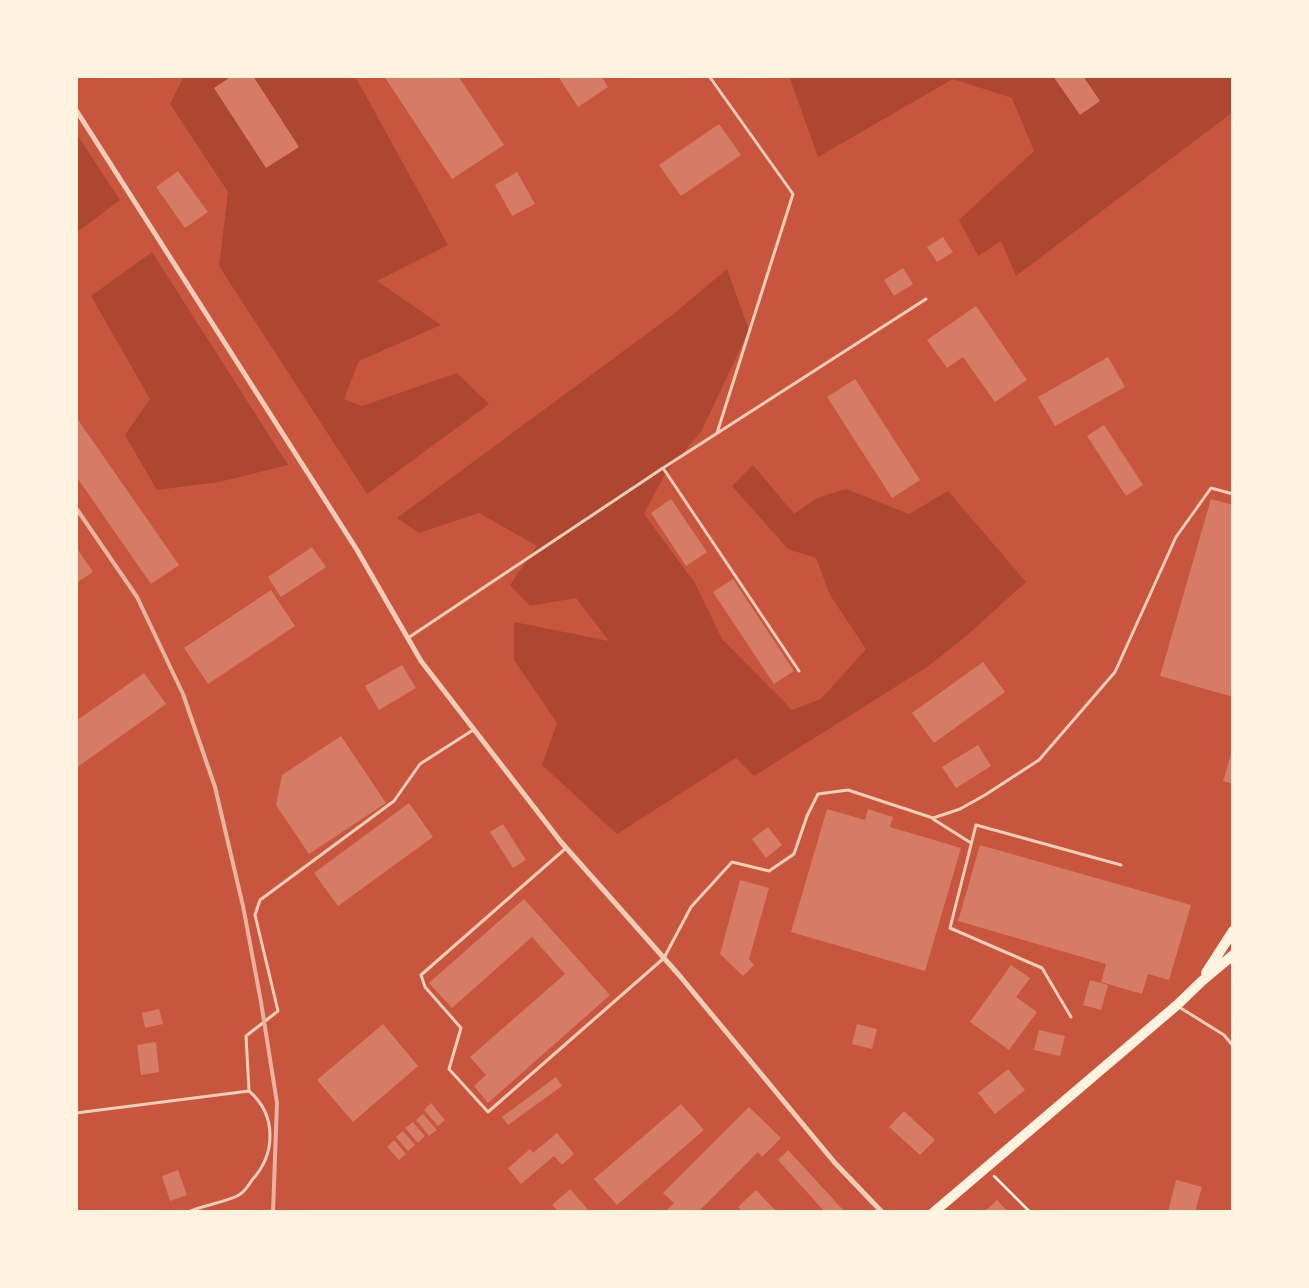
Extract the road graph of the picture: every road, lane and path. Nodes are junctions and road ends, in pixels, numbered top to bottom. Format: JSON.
{"nodes":[{"id":1,"x":709,"y":76,"type":"edge"},
{"id":2,"x":76,"y":110,"type":"edge"},
{"id":3,"x":926,"y":299,"type":"dead end"},
{"id":4,"x":717,"y":433,"type":"junction"},
{"id":5,"x":663,"y":468,"type":"junction"},
{"id":6,"x":1233,"y":494,"type":"edge"},
{"id":7,"x":408,"y":638,"type":"junction"},
{"id":8,"x":799,"y":671,"type":"dead end"},
{"id":9,"x":473,"y":730,"type":"junction"},
{"id":10,"x":933,"y":818,"type":"junction"},
{"id":11,"x":971,"y":842,"type":"junction"},
{"id":12,"x":566,"y":848,"type":"junction"},
{"id":13,"x":1121,"y":865,"type":"dead end"},
{"id":14,"x":1233,"y":931,"type":"edge"},
{"id":15,"x":1233,"y":955,"type":"edge"},
{"id":16,"x":664,"y":958,"type":"junction"},
{"id":17,"x":1202,"y":980,"type":"junction"},
{"id":18,"x":1177,"y":1006,"type":"junction"},
{"id":19,"x":1071,"y":1017,"type":"dead end"},
{"id":20,"x":1233,"y":1046,"type":"edge"},
{"id":21,"x":249,"y":1091,"type":"junction"},
{"id":22,"x":76,"y":1113,"type":"edge"},
{"id":23,"x":985,"y":1167,"type":"junction"},
{"id":24,"x":188,"y":1212,"type":"edge"},
{"id":25,"x":882,"y":1212,"type":"edge"},
{"id":26,"x":934,"y":1212,"type":"edge"},
{"id":27,"x":1030,"y":1212,"type":"edge"}],
"edges":[{"from":1,"to":4,"type":"lane"},
{"from":2,"to":7,"type":"street"},
{"from":3,"to":4,"type":"lane"},
{"from":4,"to":5,"type":"lane"},
{"from":5,"to":7,"type":"lane"},
{"from":5,"to":8,"type":"lane"},
{"from":6,"to":10,"type":"lane"},
{"from":7,"to":9,"type":"street"},
{"from":9,"to":12,"type":"street"},
{"from":9,"to":21,"type":"lane"},
{"from":10,"to":11,"type":"lane"},
{"from":10,"to":16,"type":"lane"},
{"from":11,"to":13,"type":"lane"},
{"from":11,"to":19,"type":"lane"},
{"from":12,"to":16,"type":"street"},
{"from":12,"to":16,"type":"lane"},
{"from":14,"to":17,"type":"highway"},
{"from":15,"to":17,"type":"highway"},
{"from":16,"to":25,"type":"street"},
{"from":17,"to":18,"type":"highway"},
{"from":18,"to":20,"type":"lane"},
{"from":18,"to":23,"type":"highway"},
{"from":21,"to":22,"type":"lane"},
{"from":21,"to":24,"type":"lane"},
{"from":23,"to":26,"type":"highway"},
{"from":23,"to":27,"type":"path"}]}
